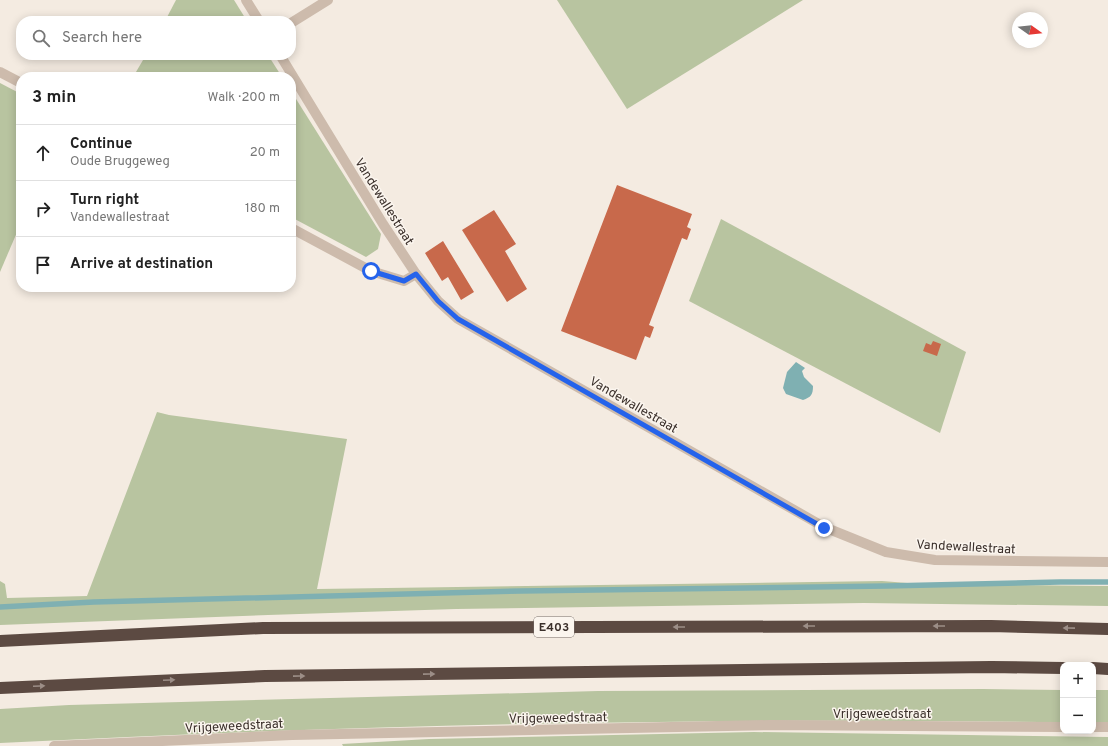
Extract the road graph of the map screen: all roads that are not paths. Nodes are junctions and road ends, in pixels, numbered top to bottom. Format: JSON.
{"nodes":[{"id":1,"x":246,"y":0,"type":"edge"},
{"id":2,"x":328,"y":0,"type":"edge"},
{"id":3,"x":256,"y":16,"type":"edge"},
{"id":4,"x":296,"y":20,"type":"edge"},
{"id":5,"x":283,"y":60,"type":"edge"},
{"id":6,"x":0,"y":72,"type":"edge"},
{"id":7,"x":290,"y":72,"type":"edge"},
{"id":8,"x":16,"y":80,"type":"edge"},
{"id":9,"x":296,"y":81,"type":"edge"},
{"id":10,"x":296,"y":231,"type":"edge"},
{"id":11,"x":416,"y":274,"type":"junction"},
{"id":12,"x":1108,"y":562,"type":"edge"},
{"id":13,"x":1108,"y":629,"type":"edge"},
{"id":14,"x":0,"y":642,"type":"edge"},
{"id":15,"x":1060,"y":668,"type":"edge"},
{"id":16,"x":1096,"y":668,"type":"edge"},
{"id":17,"x":1108,"y":669,"type":"edge"},
{"id":18,"x":0,"y":688,"type":"edge"},
{"id":19,"x":1060,"y":727,"type":"edge"},
{"id":20,"x":1096,"y":727,"type":"edge"},
{"id":21,"x":1108,"y":728,"type":"edge"},
{"id":22,"x":54,"y":746,"type":"edge"}],
"edges":[{"from":1,"to":3,"type":"street"},
{"from":2,"to":4,"type":"street"},
{"from":5,"to":7,"type":"street","name":"Vandewallestraat"},
{"from":6,"to":8,"type":"street"},
{"from":9,"to":11,"type":"street","name":"Vandewallestraat"},
{"from":10,"to":11,"type":"street"},
{"from":11,"to":12,"type":"street","name":"Vandewallestraat"},
{"from":13,"to":14,"type":"highway","number":"E403","one_way":true},
{"from":18,"to":15,"type":"highway","one_way":true},
{"from":16,"to":17,"type":"highway"},
{"from":19,"to":22,"type":"street","name":"Vrijgeweedstraat"},
{"from":20,"to":21,"type":"street"}]}
